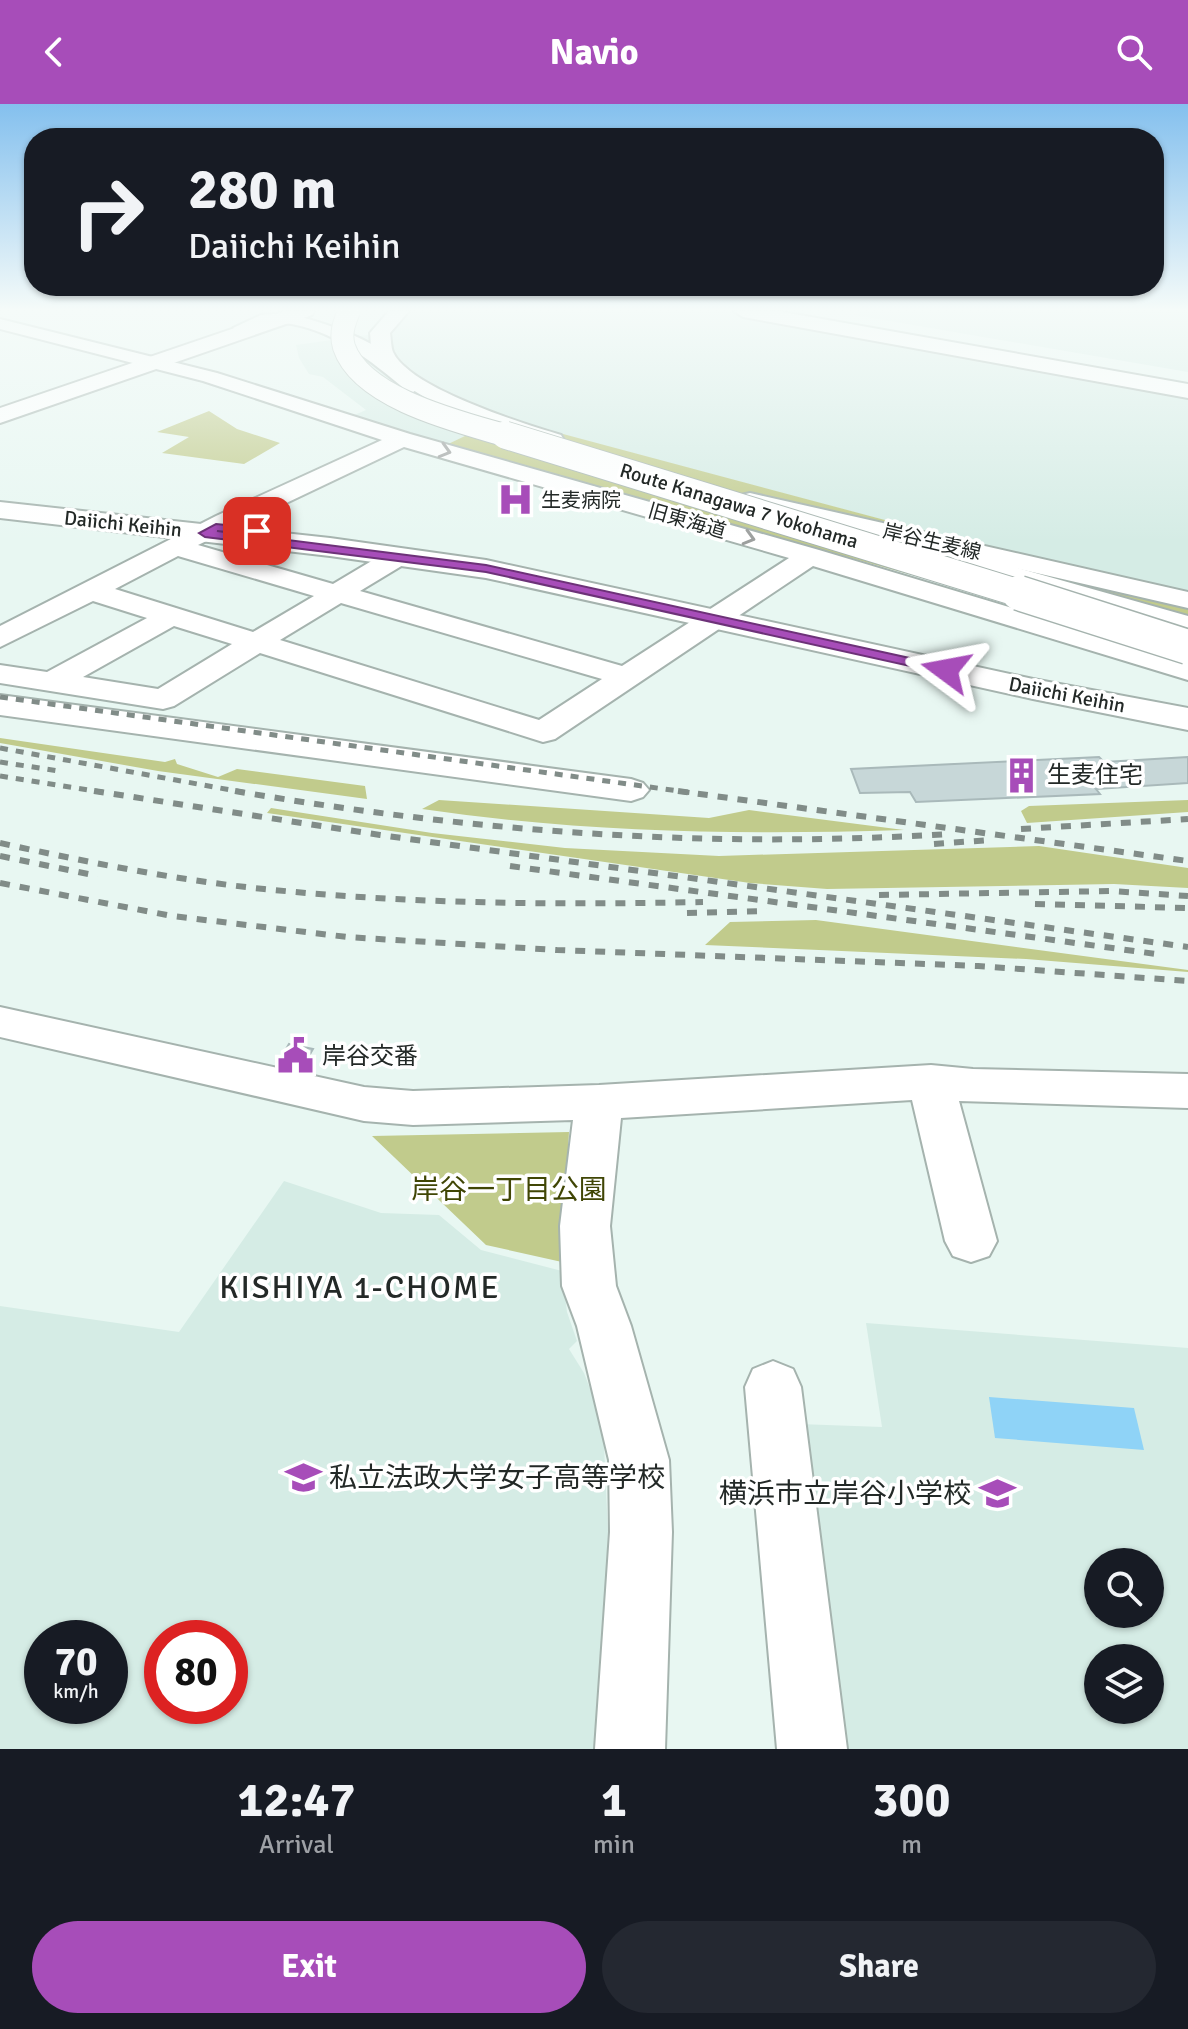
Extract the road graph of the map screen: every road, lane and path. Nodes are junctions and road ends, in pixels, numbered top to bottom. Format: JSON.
{"nodes":[{"id":1,"x":68,"y":388,"type":"edge"},
{"id":2,"x":77,"y":388,"type":"edge"},
{"id":3,"x":240,"y":388,"type":"edge"},
{"id":4,"x":382,"y":388,"type":"edge"},
{"id":5,"x":394,"y":388,"type":"edge"},
{"id":6,"x":399,"y":388,"type":"edge"},
{"id":7,"x":399,"y":388,"type":"edge"},
{"id":8,"x":417,"y":388,"type":"edge"},
{"id":9,"x":421,"y":388,"type":"edge"},
{"id":10,"x":0,"y":410,"type":"edge"},
{"id":11,"x":0,"y":416,"type":"edge"},
{"id":12,"x":471,"y":427,"type":"junction"},
{"id":13,"x":402,"y":439,"type":"junction"},
{"id":14,"x":678,"y":476,"type":"junction"},
{"id":15,"x":754,"y":501,"type":"junction"},
{"id":16,"x":0,"y":504,"type":"edge"},
{"id":17,"x":0,"y":510,"type":"edge"},
{"id":18,"x":211,"y":530,"type":"junction"},
{"id":19,"x":909,"y":538,"type":"junction"},
{"id":20,"x":828,"y":545,"type":"junction"},
{"id":21,"x":175,"y":547,"type":"junction"},
{"id":22,"x":399,"y":556,"type":"junction"},
{"id":23,"x":91,"y":591,"type":"junction"},
{"id":24,"x":338,"y":594,"type":"junction"},
{"id":25,"x":1188,"y":603,"type":"edge"},
{"id":26,"x":721,"y":615,"type":"junction"},
{"id":27,"x":1188,"y":616,"type":"edge"},
{"id":28,"x":170,"y":617,"type":"junction"},
{"id":29,"x":1188,"y":626,"type":"edge"},
{"id":30,"x":0,"y":638,"type":"edge"},
{"id":31,"x":1188,"y":638,"type":"edge"},
{"id":32,"x":258,"y":643,"type":"junction"},
{"id":33,"x":1188,"y":647,"type":"edge"},
{"id":34,"x":1188,"y":658,"type":"edge"},
{"id":35,"x":1188,"y":668,"type":"edge"},
{"id":36,"x":0,"y":674,"type":"edge"},
{"id":37,"x":627,"y":677,"type":"junction"},
{"id":38,"x":52,"y":682,"type":"junction"},
{"id":39,"x":0,"y":705,"type":"edge"},
{"id":40,"x":1188,"y":708,"type":"edge"},
{"id":41,"x":1188,"y":719,"type":"edge"},
{"id":42,"x":631,"y":790,"type":"dead end"},
{"id":43,"x":0,"y":1022,"type":"edge"},
{"id":44,"x":931,"y":1082,"type":"junction"},
{"id":45,"x":1188,"y":1091,"type":"edge"},
{"id":46,"x":599,"y":1102,"type":"junction"},
{"id":47,"x":971,"y":1241,"type":"dead end"},
{"id":48,"x":773,"y":1387,"type":"dead end"},
{"id":49,"x":630,"y":1749,"type":"edge"},
{"id":50,"x":812,"y":1749,"type":"edge"}],
"edges":[{"from":1,"to":10,"type":"main road"},
{"from":2,"to":11,"type":"main road"},
{"from":3,"to":13,"type":"street","name":"旧東海道"},
{"from":4,"to":12,"type":"main road","name":"Route Kanagawa 7 Yokohama","bridge":true},
{"from":5,"to":12,"type":"main road","bridge":true},
{"from":6,"to":20,"type":"street","bridge":true},
{"from":7,"to":14,"type":"main road","name":"Route Kanagawa 7 Yokohama"},
{"from":8,"to":15,"type":"street","name":"岸谷生麦線"},
{"from":9,"to":14,"type":"main road"},
{"from":12,"to":20,"type":"main road","name":"Route Kanagawa 7 Yokohama","bridge":true},
{"from":13,"to":18,"type":"street"},
{"from":13,"to":20,"type":"street","name":"旧東海道","one_way":true},
{"from":14,"to":19,"type":"main road","name":"Route Kanagawa 7 Yokohama"},
{"from":15,"to":25,"type":"street","name":"岸谷生麦線"},
{"from":15,"to":29,"type":"main road"},
{"from":16,"to":18,"type":"main road","name":"Daiichi Keihin"},
{"from":17,"to":18,"type":"main road","name":"Daiichi Keihin"},
{"from":18,"to":21,"type":"street"},
{"from":18,"to":22,"type":"main road","name":"Daiichi Keihin"},
{"from":18,"to":26,"type":"main road","name":"Daiichi Keihin"},
{"from":19,"to":25,"type":"main road"},
{"from":19,"to":27,"type":"main road","name":"Route Kanagawa 7 Yokohama"},
{"from":20,"to":26,"type":"street"},
{"from":20,"to":31,"type":"main road","bridge":true},
{"from":20,"to":33,"type":"main road","name":"Route Kanagawa 7 Yokohama","bridge":true},
{"from":20,"to":34,"type":"main road","bridge":true},
{"from":20,"to":35,"type":"street","name":"旧東海道"},
{"from":21,"to":23,"type":"street"},
{"from":21,"to":24,"type":"street"},
{"from":22,"to":24,"type":"street"},
{"from":22,"to":26,"type":"main road","name":"Daiichi Keihin"},
{"from":23,"to":28,"type":"street"},
{"from":23,"to":30,"type":"street"},
{"from":24,"to":32,"type":"street"},
{"from":24,"to":37,"type":"street"},
{"from":26,"to":37,"type":"street"},
{"from":26,"to":40,"type":"main road","name":"Daiichi Keihin"},
{"from":26,"to":41,"type":"main road","name":"Daiichi Keihin"},
{"from":28,"to":32,"type":"street"},
{"from":28,"to":38,"type":"street"},
{"from":32,"to":37,"type":"street"},
{"from":32,"to":38,"type":"street"},
{"from":36,"to":38,"type":"street"},
{"from":39,"to":42,"type":"street"},
{"from":43,"to":46,"type":"street"},
{"from":44,"to":45,"type":"street"},
{"from":44,"to":46,"type":"street"},
{"from":44,"to":47,"type":"street"},
{"from":46,"to":49,"type":"street"},
{"from":48,"to":50,"type":"street"}]}
